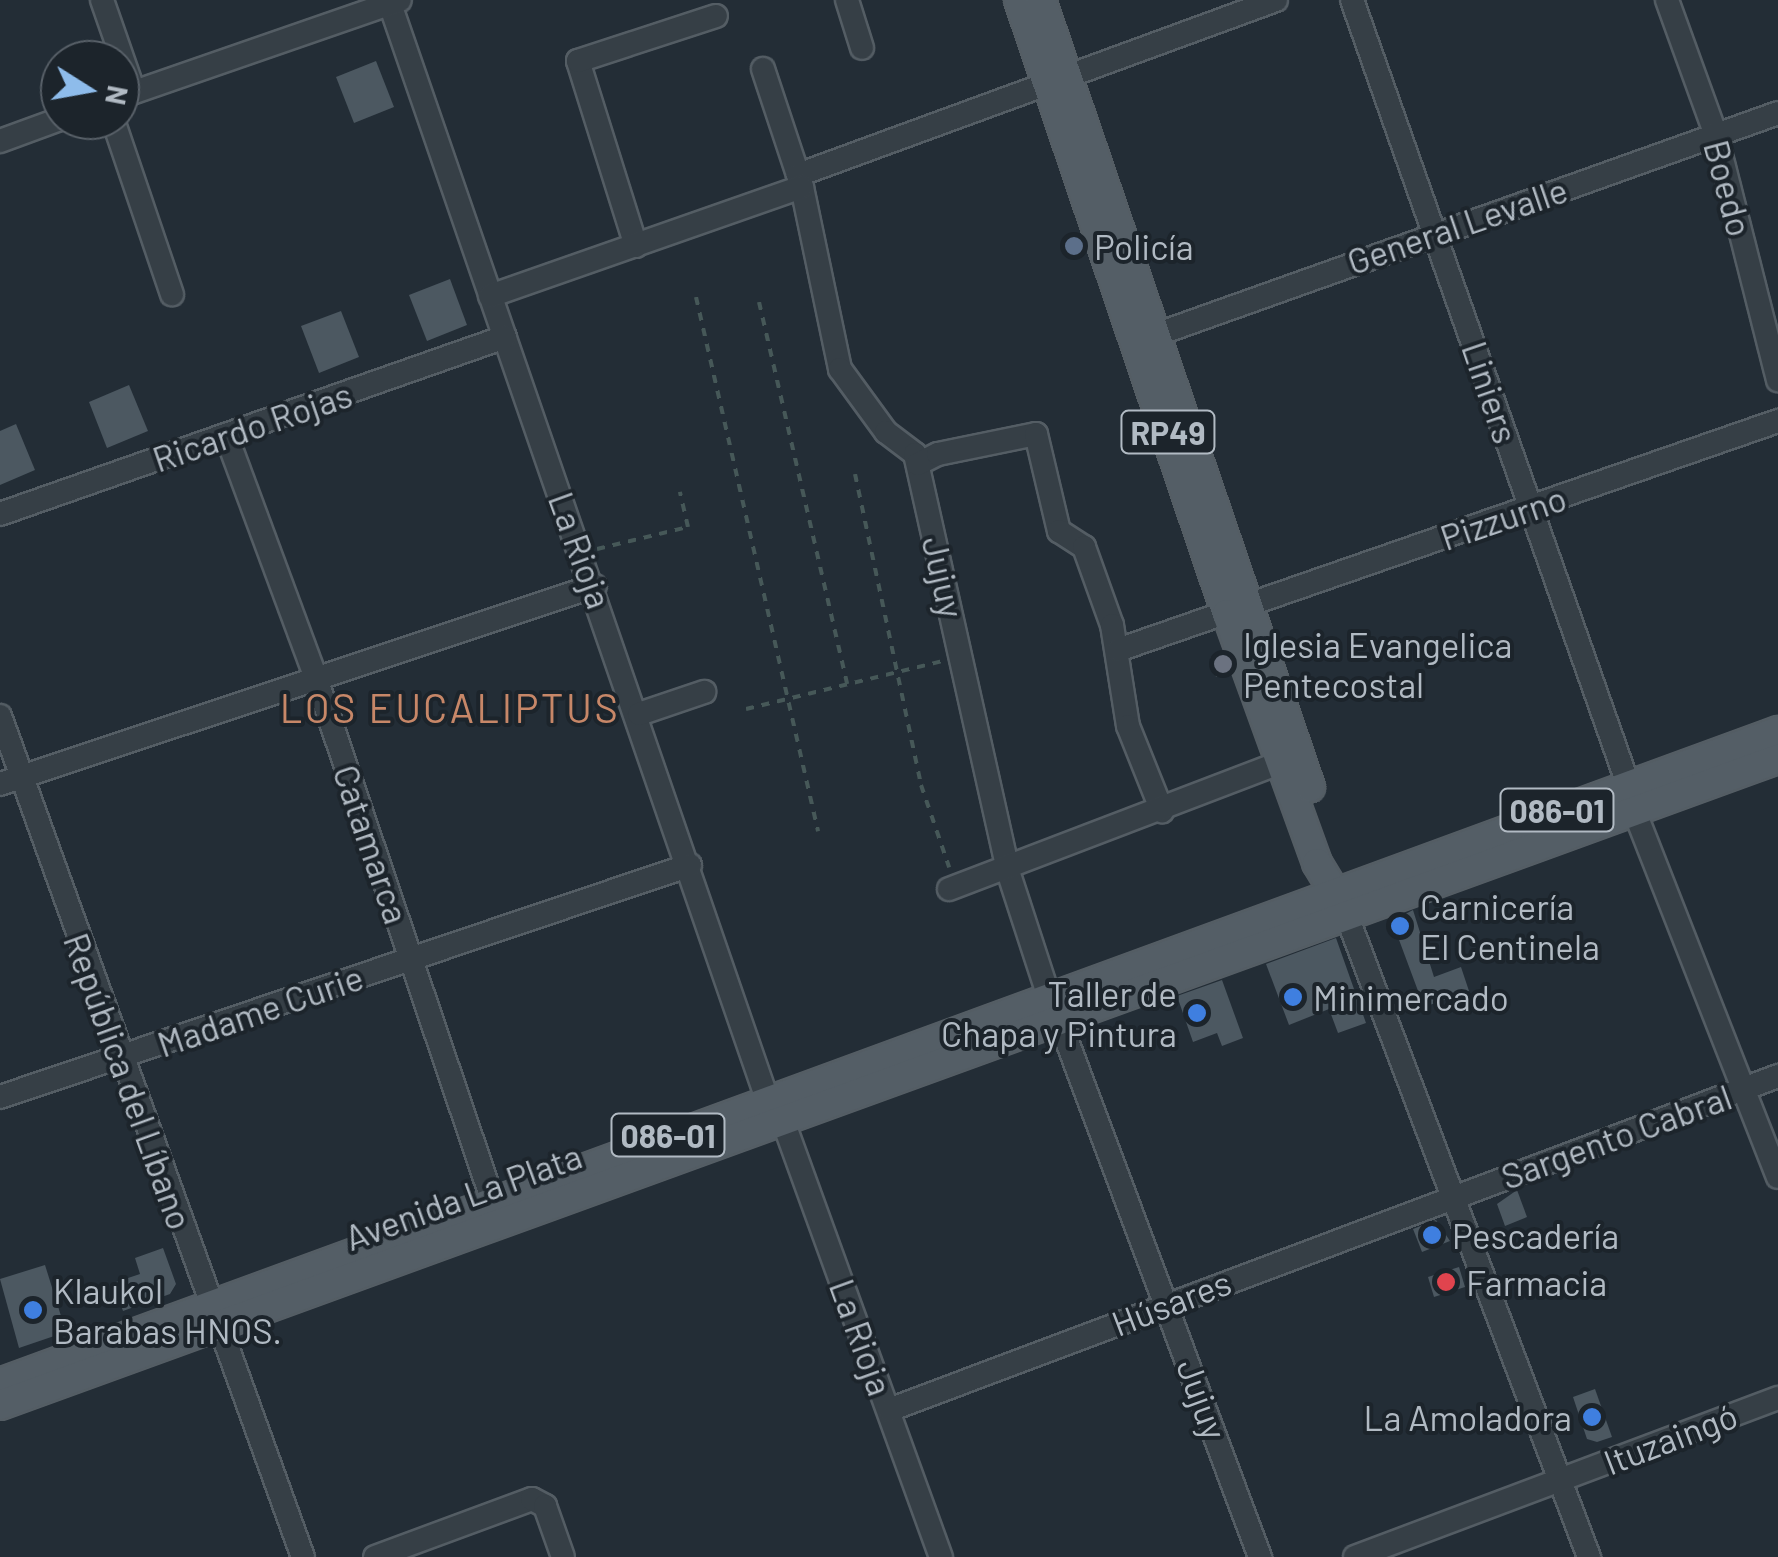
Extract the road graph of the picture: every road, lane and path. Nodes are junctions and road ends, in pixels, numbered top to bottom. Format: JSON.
{"nodes":[{"id":1,"x":102,"y":0,"type":"edge"},
{"id":2,"x":847,"y":0,"type":"edge"},
{"id":3,"x":1018,"y":0,"type":"edge"},
{"id":4,"x":1041,"y":0,"type":"edge"},
{"id":5,"x":1276,"y":0,"type":"edge"},
{"id":6,"x":1352,"y":0,"type":"edge"},
{"id":7,"x":1667,"y":0,"type":"edge"},
{"id":8,"x":395,"y":2,"type":"edge"},
{"id":9,"x":716,"y":16,"type":"dead end"},
{"id":10,"x":113,"y":40,"type":"edge"},
{"id":11,"x":862,"y":48,"type":"dead end"},
{"id":12,"x":763,"y":69,"type":"dead end"},
{"id":13,"x":1059,"y":81,"type":"junction"},
{"id":14,"x":140,"y":90,"type":"edge"},
{"id":15,"x":1778,"y":113,"type":"edge"},
{"id":16,"x":40,"y":126,"type":"edge"},
{"id":17,"x":1716,"y":135,"type":"junction"},
{"id":18,"x":121,"y":140,"type":"edge"},
{"id":19,"x":0,"y":141,"type":"edge"},
{"id":20,"x":800,"y":181,"type":"junction"},
{"id":21,"x":1436,"y":230,"type":"junction"},
{"id":22,"x":636,"y":246,"type":"junction"},
{"id":23,"x":172,"y":294,"type":"dead end"},
{"id":24,"x":490,"y":296,"type":"junction"},
{"id":25,"x":696,"y":297,"type":"dead end"},
{"id":26,"x":758,"y":302,"type":"dead end"},
{"id":27,"x":1147,"y":337,"type":"junction"},
{"id":28,"x":504,"y":338,"type":"junction"},
{"id":29,"x":1778,"y":380,"type":"edge"},
{"id":30,"x":1778,"y":421,"type":"edge"},
{"id":31,"x":226,"y":435,"type":"junction"},
{"id":32,"x":918,"y":464,"type":"junction"},
{"id":33,"x":855,"y":474,"type":"dead end"},
{"id":34,"x":680,"y":492,"type":"dead end"},
{"id":35,"x":1530,"y":508,"type":"junction"},
{"id":36,"x":0,"y":514,"type":"edge"},
{"id":37,"x":582,"y":552,"type":"junction"},
{"id":38,"x":595,"y":586,"type":"junction"},
{"id":39,"x":1238,"y":610,"type":"junction"},
{"id":40,"x":1118,"y":650,"type":"junction"},
{"id":41,"x":962,"y":657,"type":"junction"},
{"id":42,"x":897,"y":673,"type":"junction"},
{"id":43,"x":317,"y":681,"type":"junction"},
{"id":44,"x":847,"y":684,"type":"junction"},
{"id":45,"x":704,"y":692,"type":"dead end"},
{"id":46,"x":788,"y":699,"type":"junction"},
{"id":47,"x":746,"y":709,"type":"dead end"},
{"id":48,"x":639,"y":714,"type":"junction"},
{"id":49,"x":0,"y":716,"type":"edge"},
{"id":50,"x":1778,"y":731,"type":"edge"},
{"id":51,"x":1778,"y":759,"type":"edge"},
{"id":52,"x":1281,"y":762,"type":"junction"},
{"id":53,"x":10,"y":780,"type":"edge"},
{"id":54,"x":1631,"y":797,"type":"junction"},
{"id":55,"x":1162,"y":811,"type":"junction"},
{"id":56,"x":818,"y":831,"type":"dead end"},
{"id":57,"x":690,"y":865,"type":"junction"},
{"id":58,"x":1008,"y":871,"type":"junction"},
{"id":59,"x":954,"y":888,"type":"joint"},
{"id":60,"x":1341,"y":900,"type":"junction"},
{"id":61,"x":411,"y":958,"type":"junction"},
{"id":62,"x":1053,"y":1006,"type":"junction"},
{"id":63,"x":121,"y":1059,"type":"junction"},
{"id":64,"x":1778,"y":1076,"type":"edge"},
{"id":65,"x":1745,"y":1088,"type":"junction"},
{"id":66,"x":0,"y":1098,"type":"edge"},
{"id":67,"x":775,"y":1108,"type":"junction"},
{"id":68,"x":1778,"y":1178,"type":"edge"},
{"id":69,"x":1454,"y":1197,"type":"junction"},
{"id":70,"x":492,"y":1199,"type":"junction"},
{"id":71,"x":1168,"y":1303,"type":"junction"},
{"id":72,"x":215,"y":1316,"type":"junction"},
{"id":73,"x":0,"y":1383,"type":"edge"},
{"id":74,"x":1778,"y":1398,"type":"edge"},
{"id":75,"x":0,"y":1405,"type":"edge"},
{"id":76,"x":889,"y":1410,"type":"junction"},
{"id":77,"x":1562,"y":1479,"type":"junction"},
{"id":78,"x":304,"y":1557,"type":"edge"},
{"id":79,"x":376,"y":1557,"type":"edge"},
{"id":80,"x":563,"y":1557,"type":"edge"},
{"id":81,"x":941,"y":1557,"type":"edge"},
{"id":82,"x":1260,"y":1557,"type":"edge"},
{"id":83,"x":1356,"y":1557,"type":"edge"},
{"id":84,"x":1589,"y":1557,"type":"edge"}],
"edges":[{"from":1,"to":10,"type":"street"},
{"from":2,"to":11,"type":"street"},
{"from":3,"to":13,"type":"main road","number":"RP49"},
{"from":4,"to":13,"type":"main road","number":"RP49"},
{"from":5,"to":13,"type":"street"},
{"from":6,"to":21,"type":"street","name":"Liniers"},
{"from":7,"to":17,"type":"street","name":"Boedo"},
{"from":8,"to":14,"type":"street"},
{"from":8,"to":24,"type":"street","name":"La Rioja"},
{"from":9,"to":22,"type":"street"},
{"from":12,"to":20,"type":"street"},
{"from":13,"to":20,"type":"street"},
{"from":13,"to":27,"type":"main road","number":"RP49"},
{"from":15,"to":17,"type":"street","name":"General Levalle"},
{"from":16,"to":19,"type":"street"},
{"from":17,"to":21,"type":"street","name":"General Levalle"},
{"from":17,"to":29,"type":"street","name":"Boedo"},
{"from":18,"to":23,"type":"street"},
{"from":20,"to":22,"type":"street"},
{"from":20,"to":32,"type":"street"},
{"from":21,"to":27,"type":"street","name":"General Levalle"},
{"from":21,"to":35,"type":"street","name":"Liniers"},
{"from":22,"to":24,"type":"street"},
{"from":24,"to":28,"type":"street","name":"La Rioja"},
{"from":25,"to":46,"type":"path"},
{"from":26,"to":44,"type":"path"},
{"from":27,"to":39,"type":"main road","number":"RP49"},
{"from":28,"to":31,"type":"street","name":"Ricardo Rojas"},
{"from":28,"to":37,"type":"street","name":"La Rioja"},
{"from":30,"to":35,"type":"street","name":"Pizzurno"},
{"from":31,"to":36,"type":"street","name":"Ricardo Rojas"},
{"from":31,"to":43,"type":"street","name":"Catamarca"},
{"from":32,"to":40,"type":"street"},
{"from":32,"to":41,"type":"street","name":"Jujuy"},
{"from":33,"to":42,"type":"path"},
{"from":34,"to":37,"type":"path"},
{"from":35,"to":39,"type":"street","name":"Pizzurno"},
{"from":35,"to":54,"type":"street","name":"Liniers"},
{"from":37,"to":38,"type":"street","name":"La Rioja"},
{"from":38,"to":43,"type":"street"},
{"from":38,"to":48,"type":"street","name":"La Rioja"},
{"from":39,"to":40,"type":"street","name":"Pizzurno"},
{"from":39,"to":52,"type":"main road","number":"RP49"},
{"from":39,"to":60,"type":"main road","number":"RP49"},
{"from":40,"to":55,"type":"street"},
{"from":41,"to":42,"type":"path"},
{"from":41,"to":58,"type":"street","name":"Jujuy"},
{"from":42,"to":44,"type":"path"},
{"from":42,"to":59,"type":"path"},
{"from":43,"to":53,"type":"street"},
{"from":43,"to":61,"type":"street","name":"Catamarca"},
{"from":44,"to":46,"type":"path"},
{"from":45,"to":48,"type":"street"},
{"from":46,"to":47,"type":"path"},
{"from":46,"to":56,"type":"path"},
{"from":48,"to":57,"type":"street","name":"La Rioja"},
{"from":49,"to":53,"type":"street","name":"República del Líbano"},
{"from":50,"to":54,"type":"main road","number":"086-01"},
{"from":51,"to":54,"type":"main road","number":"086-01"},
{"from":52,"to":55,"type":"street"},
{"from":52,"to":60,"type":"main road","number":"RP49"},
{"from":53,"to":63,"type":"street","name":"República del Líbano"},
{"from":54,"to":60,"type":"main road","number":"086-01"},
{"from":54,"to":65,"type":"street","name":"Liniers"},
{"from":55,"to":58,"type":"street"},
{"from":57,"to":61,"type":"street","name":"Madame Curie"},
{"from":57,"to":67,"type":"street","name":"La Rioja"},
{"from":58,"to":59,"type":"street"},
{"from":58,"to":62,"type":"street","name":"Jujuy"},
{"from":60,"to":62,"type":"main road","name":"Avenida La Plata","number":"086-01"},
{"from":60,"to":69,"type":"street","number":"RP49"},
{"from":61,"to":63,"type":"street","name":"Madame Curie"},
{"from":61,"to":70,"type":"street","name":"Catamarca"},
{"from":62,"to":67,"type":"main road","name":"Avenida La Plata","number":"086-01"},
{"from":62,"to":71,"type":"street","name":"Jujuy"},
{"from":63,"to":66,"type":"street","name":"Madame Curie"},
{"from":63,"to":72,"type":"street","name":"República del Líbano"},
{"from":64,"to":65,"type":"street","name":"Sargento Cabral"},
{"from":65,"to":68,"type":"street","name":"Liniers"},
{"from":65,"to":69,"type":"street","name":"Sargento Cabral"},
{"from":67,"to":70,"type":"main road","name":"Avenida La Plata","number":"086-01"},
{"from":67,"to":72,"type":"main road","name":"Avenida La Plata","number":"086-01"},
{"from":67,"to":76,"type":"street","name":"La Rioja"},
{"from":69,"to":71,"type":"street","name":"Húsares"},
{"from":69,"to":77,"type":"street","number":"RP49"},
{"from":70,"to":72,"type":"main road","name":"Avenida La Plata","number":"086-01"},
{"from":71,"to":76,"type":"street","name":"Húsares"},
{"from":71,"to":82,"type":"street","name":"Jujuy"},
{"from":72,"to":73,"type":"main road","name":"Avenida La Plata","number":"086-01"},
{"from":72,"to":75,"type":"main road","name":"Avenida La Plata","number":"086-01"},
{"from":72,"to":78,"type":"street","name":"República del Líbano"},
{"from":74,"to":77,"type":"street","name":"Ituzaingó"},
{"from":76,"to":81,"type":"street","name":"La Rioja"},
{"from":77,"to":83,"type":"street","name":"Ituzaingó"},
{"from":77,"to":84,"type":"street","number":"RP49"},
{"from":79,"to":80,"type":"street"}]}
